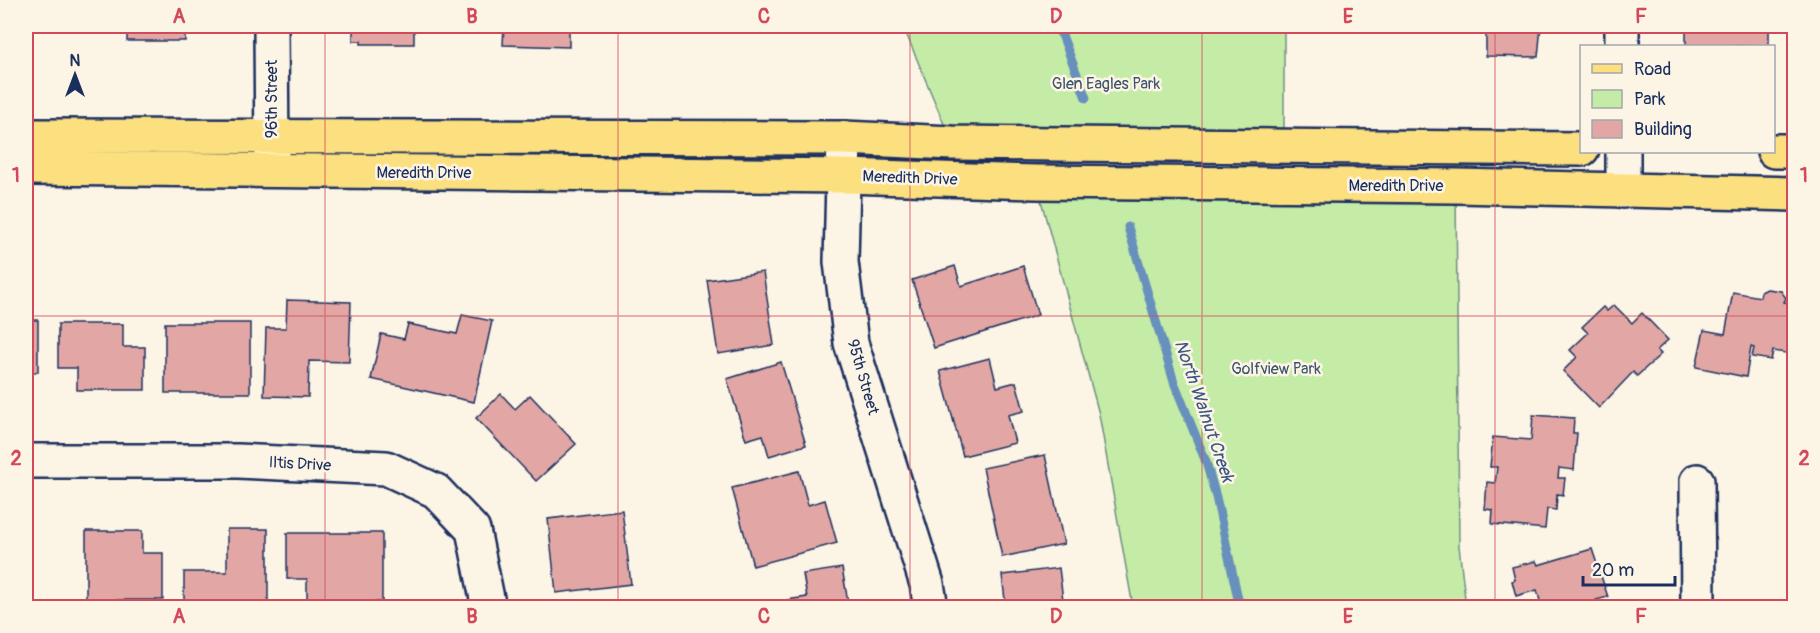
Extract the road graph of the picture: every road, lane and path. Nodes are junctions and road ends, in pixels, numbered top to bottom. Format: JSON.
{"nodes":[{"id":1,"x":271,"y":26,"type":"edge"},
{"id":2,"x":1622,"y":26,"type":"edge"},
{"id":3,"x":1622,"y":45,"type":"edge"},
{"id":4,"x":26,"y":136,"type":"edge"},
{"id":5,"x":272,"y":137,"type":"junction"},
{"id":6,"x":844,"y":138,"type":"junction"},
{"id":7,"x":1580,"y":149,"type":"edge"},
{"id":8,"x":1775,"y":151,"type":"edge"},
{"id":9,"x":1794,"y":151,"type":"edge"},
{"id":10,"x":1623,"y":153,"type":"edge"},
{"id":11,"x":26,"y":168,"type":"edge"},
{"id":12,"x":273,"y":172,"type":"junction"},
{"id":13,"x":844,"y":176,"type":"junction"},
{"id":14,"x":1623,"y":191,"type":"junction"},
{"id":15,"x":1794,"y":194,"type":"edge"},
{"id":16,"x":26,"y":460,"type":"edge"},
{"id":17,"x":1697,"y":481,"type":"dead end"},
{"id":18,"x":489,"y":608,"type":"edge"},
{"id":19,"x":931,"y":608,"type":"edge"},
{"id":20,"x":1698,"y":608,"type":"edge"}],
"edges":[{"from":1,"to":5,"type":"street","name":"96th Street"},
{"from":2,"to":3,"type":"street"},
{"from":4,"to":5,"type":"main road"},
{"from":5,"to":6,"type":"main road"},
{"from":5,"to":12,"type":"street","name":"96th Street"},
{"from":6,"to":7,"type":"main road"},
{"from":6,"to":13,"type":"street","name":"95th Street"},
{"from":8,"to":9,"type":"main road"},
{"from":10,"to":14,"type":"street"},
{"from":11,"to":12,"type":"main road","name":"Meredith Drive"},
{"from":12,"to":13,"type":"main road","name":"Meredith Drive"},
{"from":13,"to":14,"type":"main road","name":"Meredith Drive"},
{"from":13,"to":19,"type":"street","name":"95th Street"},
{"from":14,"to":15,"type":"main road","name":"Meredith Drive"},
{"from":16,"to":18,"type":"street","name":"Iltis Drive"},
{"from":17,"to":20,"type":"street"}]}
